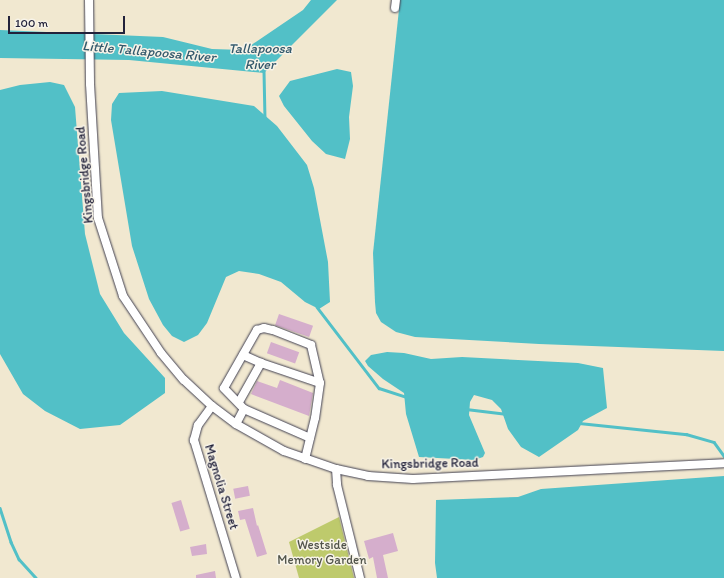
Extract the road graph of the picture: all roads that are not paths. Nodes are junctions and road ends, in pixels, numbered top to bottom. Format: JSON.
{"nodes":[{"id":1,"x":89,"y":0,"type":"edge"},
{"id":2,"x":243,"y":355,"type":"junction"},
{"id":3,"x":261,"y":363,"type":"junction"},
{"id":4,"x":320,"y":383,"type":"junction"},
{"id":5,"x":212,"y":406,"type":"junction"},
{"id":6,"x":241,"y":406,"type":"junction"},
{"id":7,"x":236,"y":424,"type":"junction"},
{"id":8,"x":310,"y":438,"type":"junction"},
{"id":9,"x":305,"y":459,"type":"junction"},
{"id":10,"x":724,"y":463,"type":"edge"},
{"id":11,"x":336,"y":469,"type":"junction"},
{"id":12,"x":236,"y":578,"type":"edge"},
{"id":13,"x":360,"y":578,"type":"edge"}],
"edges":[{"from":1,"to":5,"type":"street","name":"Kingsbridge Road"},
{"from":2,"to":3,"type":"street"},
{"from":2,"to":4,"type":"street"},
{"from":2,"to":6,"type":"street"},
{"from":3,"to":4,"type":"street"},
{"from":3,"to":6,"type":"street"},
{"from":4,"to":8,"type":"street"},
{"from":5,"to":7,"type":"street","name":"Kingsbridge Road"},
{"from":5,"to":12,"type":"street","name":"Magnolia Street"},
{"from":6,"to":7,"type":"street"},
{"from":6,"to":8,"type":"street"},
{"from":7,"to":9,"type":"street","name":"Kingsbridge Road"},
{"from":8,"to":9,"type":"street"},
{"from":9,"to":11,"type":"street","name":"Kingsbridge Road"},
{"from":10,"to":11,"type":"street","name":"Kingsbridge Road"},
{"from":11,"to":13,"type":"street"}]}
